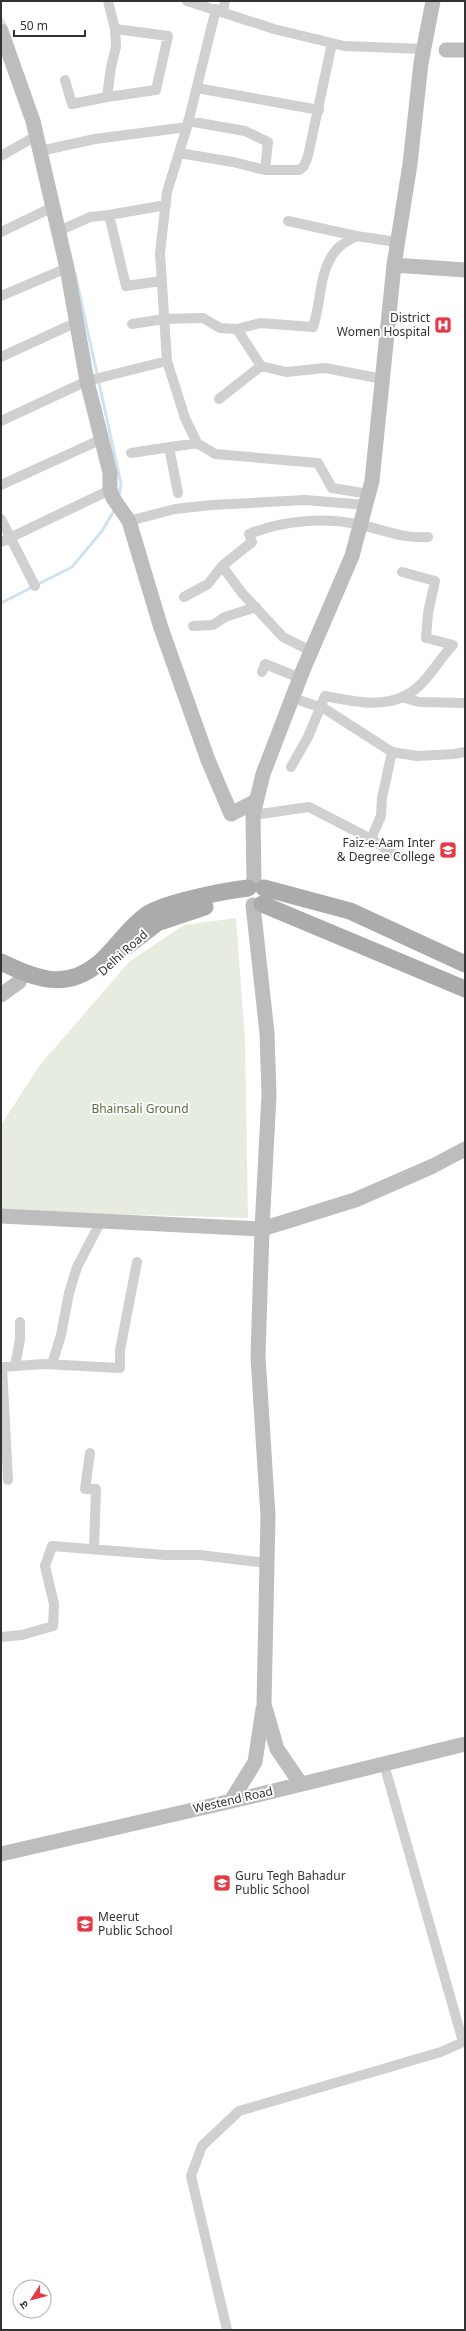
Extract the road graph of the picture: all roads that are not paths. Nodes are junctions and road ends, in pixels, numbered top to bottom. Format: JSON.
{"nodes":[{"id":1,"x":108,"y":1,"type":"edge"},
{"id":2,"x":187,"y":1,"type":"edge"},
{"id":3,"x":225,"y":1,"type":"edge"},
{"id":4,"x":433,"y":1,"type":"edge"},
{"id":5,"x":220,"y":11,"type":"junction"},
{"id":6,"x":115,"y":29,"type":"junction"},
{"id":7,"x":1,"y":31,"type":"edge"},
{"id":8,"x":332,"y":43,"type":"junction"},
{"id":9,"x":424,"y":49,"type":"junction"},
{"id":10,"x":446,"y":50,"type":"dead end"},
{"id":11,"x":465,"y":50,"type":"edge"},
{"id":12,"x":65,"y":80,"type":"dead end"},
{"id":13,"x":197,"y":88,"type":"junction"},
{"id":14,"x":108,"y":97,"type":"junction"},
{"id":15,"x":319,"y":110,"type":"junction"},
{"id":16,"x":188,"y":124,"type":"junction"},
{"id":17,"x":42,"y":146,"type":"junction"},
{"id":18,"x":179,"y":154,"type":"junction"},
{"id":19,"x":1,"y":156,"type":"edge"},
{"id":20,"x":265,"y":170,"type":"junction"},
{"id":21,"x":166,"y":205,"type":"junction"},
{"id":22,"x":53,"y":207,"type":"junction"},
{"id":23,"x":109,"y":215,"type":"junction"},
{"id":24,"x":288,"y":221,"type":"dead end"},
{"id":25,"x":59,"y":231,"type":"junction"},
{"id":26,"x":1,"y":232,"type":"edge"},
{"id":27,"x":356,"y":236,"type":"junction"},
{"id":28,"x":397,"y":242,"type":"junction"},
{"id":29,"x":394,"y":265,"type":"junction"},
{"id":30,"x":67,"y":268,"type":"junction"},
{"id":31,"x":465,"y":270,"type":"edge"},
{"id":32,"x":161,"y":281,"type":"junction"},
{"id":33,"x":1,"y":296,"type":"edge"},
{"id":34,"x":164,"y":319,"type":"junction"},
{"id":35,"x":77,"y":322,"type":"junction"},
{"id":36,"x":132,"y":324,"type":"dead end"},
{"id":37,"x":237,"y":329,"type":"junction"},
{"id":38,"x":1,"y":357,"type":"edge"},
{"id":39,"x":167,"y":361,"type":"junction"},
{"id":40,"x":261,"y":366,"type":"junction"},
{"id":41,"x":383,"y":379,"type":"junction"},
{"id":42,"x":87,"y":382,"type":"junction"},
{"id":43,"x":219,"y":399,"type":"dead end"},
{"id":44,"x":1,"y":421,"type":"edge"},
{"id":45,"x":102,"y":439,"type":"junction"},
{"id":46,"x":197,"y":443,"type":"junction"},
{"id":47,"x":169,"y":447,"type":"junction"},
{"id":48,"x":131,"y":453,"type":"dead end"},
{"id":49,"x":1,"y":485,"type":"edge"},
{"id":50,"x":178,"y":493,"type":"dead end"},
{"id":51,"x":111,"y":494,"type":"junction"},
{"id":52,"x":368,"y":499,"type":"junction"},
{"id":53,"x":126,"y":517,"type":"junction"},
{"id":54,"x":1,"y":519,"type":"edge"},
{"id":55,"x":360,"y":525,"type":"junction"},
{"id":56,"x":428,"y":536,"type":"dead end"},
{"id":57,"x":5,"y":540,"type":"edge"},
{"id":58,"x":222,"y":566,"type":"junction"},
{"id":59,"x":402,"y":572,"type":"dead end"},
{"id":60,"x":36,"y":586,"type":"dead end"},
{"id":61,"x":184,"y":597,"type":"dead end"},
{"id":62,"x":256,"y":607,"type":"junction"},
{"id":63,"x":193,"y":626,"type":"dead end"},
{"id":64,"x":311,"y":651,"type":"junction"},
{"id":65,"x":262,"y":672,"type":"dead end"},
{"id":66,"x":300,"y":678,"type":"junction"},
{"id":67,"x":292,"y":698,"type":"junction"},
{"id":68,"x":405,"y":698,"type":"junction"},
{"id":69,"x":465,"y":703,"type":"edge"},
{"id":70,"x":318,"y":707,"type":"junction"},
{"id":71,"x":392,"y":752,"type":"junction"},
{"id":72,"x":465,"y":752,"type":"edge"},
{"id":73,"x":291,"y":767,"type":"dead end"},
{"id":74,"x":255,"y":808,"type":"junction"},
{"id":75,"x":371,"y":839,"type":"junction"},
{"id":76,"x":398,"y":857,"type":"dead end"},
{"id":77,"x":254,"y":895,"type":"junction"},
{"id":78,"x":1,"y":962,"type":"edge"},
{"id":79,"x":465,"y":964,"type":"edge"},
{"id":80,"x":1,"y":973,"type":"edge"},
{"id":81,"x":21,"y":977,"type":"junction"},
{"id":82,"x":465,"y":989,"type":"edge"},
{"id":83,"x":1,"y":995,"type":"edge"},
{"id":84,"x":464,"y":1151,"type":"edge"},
{"id":85,"x":1,"y":1216,"type":"edge"},
{"id":86,"x":101,"y":1221,"type":"junction"},
{"id":87,"x":262,"y":1229,"type":"junction"},
{"id":88,"x":137,"y":1262,"type":"dead end"},
{"id":89,"x":20,"y":1322,"type":"dead end"},
{"id":90,"x":52,"y":1364,"type":"junction"},
{"id":91,"x":15,"y":1366,"type":"junction"},
{"id":92,"x":1,"y":1367,"type":"edge"},
{"id":93,"x":90,"y":1453,"type":"dead end"},
{"id":94,"x":8,"y":1480,"type":"dead end"},
{"id":95,"x":94,"y":1548,"type":"junction"},
{"id":96,"x":267,"y":1563,"type":"junction"},
{"id":97,"x":1,"y":1637,"type":"edge"},
{"id":98,"x":264,"y":1704,"type":"junction"},
{"id":99,"x":465,"y":1744,"type":"edge"},
{"id":100,"x":384,"y":1764,"type":"junction"},
{"id":101,"x":301,"y":1784,"type":"junction"},
{"id":102,"x":231,"y":1801,"type":"junction"},
{"id":103,"x":1,"y":1854,"type":"edge"},
{"id":104,"x":464,"y":2042,"type":"edge"},
{"id":105,"x":227,"y":2330,"type":"edge"}],
"edges":[{"from":1,"to":6,"type":"street"},
{"from":2,"to":5,"type":"street"},
{"from":3,"to":5,"type":"street"},
{"from":4,"to":9,"type":"street"},
{"from":5,"to":8,"type":"street"},
{"from":5,"to":13,"type":"street"},
{"from":6,"to":14,"type":"street"},
{"from":6,"to":14,"type":"street"},
{"from":7,"to":17,"type":"street"},
{"from":8,"to":9,"type":"street"},
{"from":8,"to":15,"type":"street"},
{"from":9,"to":28,"type":"street"},
{"from":10,"to":11,"type":"street"},
{"from":12,"to":14,"type":"street"},
{"from":13,"to":15,"type":"street"},
{"from":13,"to":16,"type":"street"},
{"from":15,"to":20,"type":"street"},
{"from":16,"to":17,"type":"street"},
{"from":16,"to":18,"type":"street"},
{"from":16,"to":20,"type":"street"},
{"from":17,"to":19,"type":"street"},
{"from":17,"to":22,"type":"street"},
{"from":18,"to":20,"type":"street"},
{"from":18,"to":21,"type":"street"},
{"from":21,"to":23,"type":"street"},
{"from":21,"to":32,"type":"street"},
{"from":22,"to":25,"type":"street"},
{"from":22,"to":26,"type":"street"},
{"from":23,"to":25,"type":"street"},
{"from":23,"to":32,"type":"street"},
{"from":24,"to":27,"type":"street"},
{"from":25,"to":30,"type":"street"},
{"from":27,"to":28,"type":"street"},
{"from":27,"to":37,"type":"street"},
{"from":28,"to":29,"type":"street"},
{"from":29,"to":31,"type":"street"},
{"from":29,"to":41,"type":"street"},
{"from":30,"to":33,"type":"street"},
{"from":30,"to":35,"type":"street"},
{"from":32,"to":34,"type":"street"},
{"from":34,"to":36,"type":"street"},
{"from":34,"to":37,"type":"street"},
{"from":34,"to":39,"type":"street"},
{"from":35,"to":38,"type":"street"},
{"from":35,"to":42,"type":"street"},
{"from":37,"to":40,"type":"street"},
{"from":39,"to":42,"type":"street"},
{"from":39,"to":46,"type":"street"},
{"from":40,"to":41,"type":"street"},
{"from":40,"to":43,"type":"street"},
{"from":41,"to":52,"type":"street"},
{"from":42,"to":44,"type":"street"},
{"from":42,"to":45,"type":"street"},
{"from":45,"to":49,"type":"street"},
{"from":45,"to":51,"type":"street"},
{"from":46,"to":47,"type":"street"},
{"from":46,"to":52,"type":"street"},
{"from":47,"to":48,"type":"street"},
{"from":47,"to":50,"type":"street"},
{"from":51,"to":53,"type":"street"},
{"from":51,"to":57,"type":"street"},
{"from":52,"to":53,"type":"street"},
{"from":52,"to":55,"type":"street"},
{"from":53,"to":74,"type":"street"},
{"from":54,"to":57,"type":"street"},
{"from":55,"to":56,"type":"street"},
{"from":55,"to":58,"type":"street"},
{"from":55,"to":64,"type":"street"},
{"from":57,"to":60,"type":"street"},
{"from":58,"to":61,"type":"street"},
{"from":58,"to":62,"type":"street"},
{"from":59,"to":68,"type":"street"},
{"from":62,"to":63,"type":"street"},
{"from":62,"to":64,"type":"street"},
{"from":64,"to":66,"type":"street"},
{"from":65,"to":66,"type":"street"},
{"from":66,"to":67,"type":"street"},
{"from":67,"to":70,"type":"street"},
{"from":67,"to":74,"type":"street"},
{"from":68,"to":69,"type":"street"},
{"from":68,"to":70,"type":"street"},
{"from":70,"to":71,"type":"street"},
{"from":70,"to":73,"type":"street"},
{"from":71,"to":72,"type":"street"},
{"from":71,"to":75,"type":"street"},
{"from":74,"to":75,"type":"street"},
{"from":74,"to":77,"type":"street"},
{"from":75,"to":76,"type":"street"},
{"from":77,"to":79,"type":"main road"},
{"from":77,"to":81,"type":"main road"},
{"from":77,"to":82,"type":"main road"},
{"from":77,"to":87,"type":"street"},
{"from":78,"to":81,"type":"main road"},
{"from":80,"to":81,"type":"main road"},
{"from":81,"to":83,"type":"street"},
{"from":84,"to":87,"type":"street"},
{"from":85,"to":86,"type":"street"},
{"from":86,"to":87,"type":"street"},
{"from":86,"to":90,"type":"street"},
{"from":87,"to":96,"type":"street"},
{"from":88,"to":90,"type":"street"},
{"from":89,"to":91,"type":"street"},
{"from":90,"to":91,"type":"street"},
{"from":91,"to":92,"type":"street"},
{"from":92,"to":94,"type":"street"},
{"from":93,"to":95,"type":"street"},
{"from":95,"to":96,"type":"street"},
{"from":95,"to":97,"type":"street"},
{"from":96,"to":98,"type":"street"},
{"from":98,"to":101,"type":"street"},
{"from":98,"to":102,"type":"street"},
{"from":99,"to":100,"type":"street","name":"Westend Road"},
{"from":100,"to":101,"type":"street","name":"Westend Road"},
{"from":100,"to":104,"type":"street"},
{"from":101,"to":102,"type":"street","name":"Westend Road"},
{"from":102,"to":103,"type":"street","name":"Westend Road"},
{"from":104,"to":105,"type":"street"}]}
